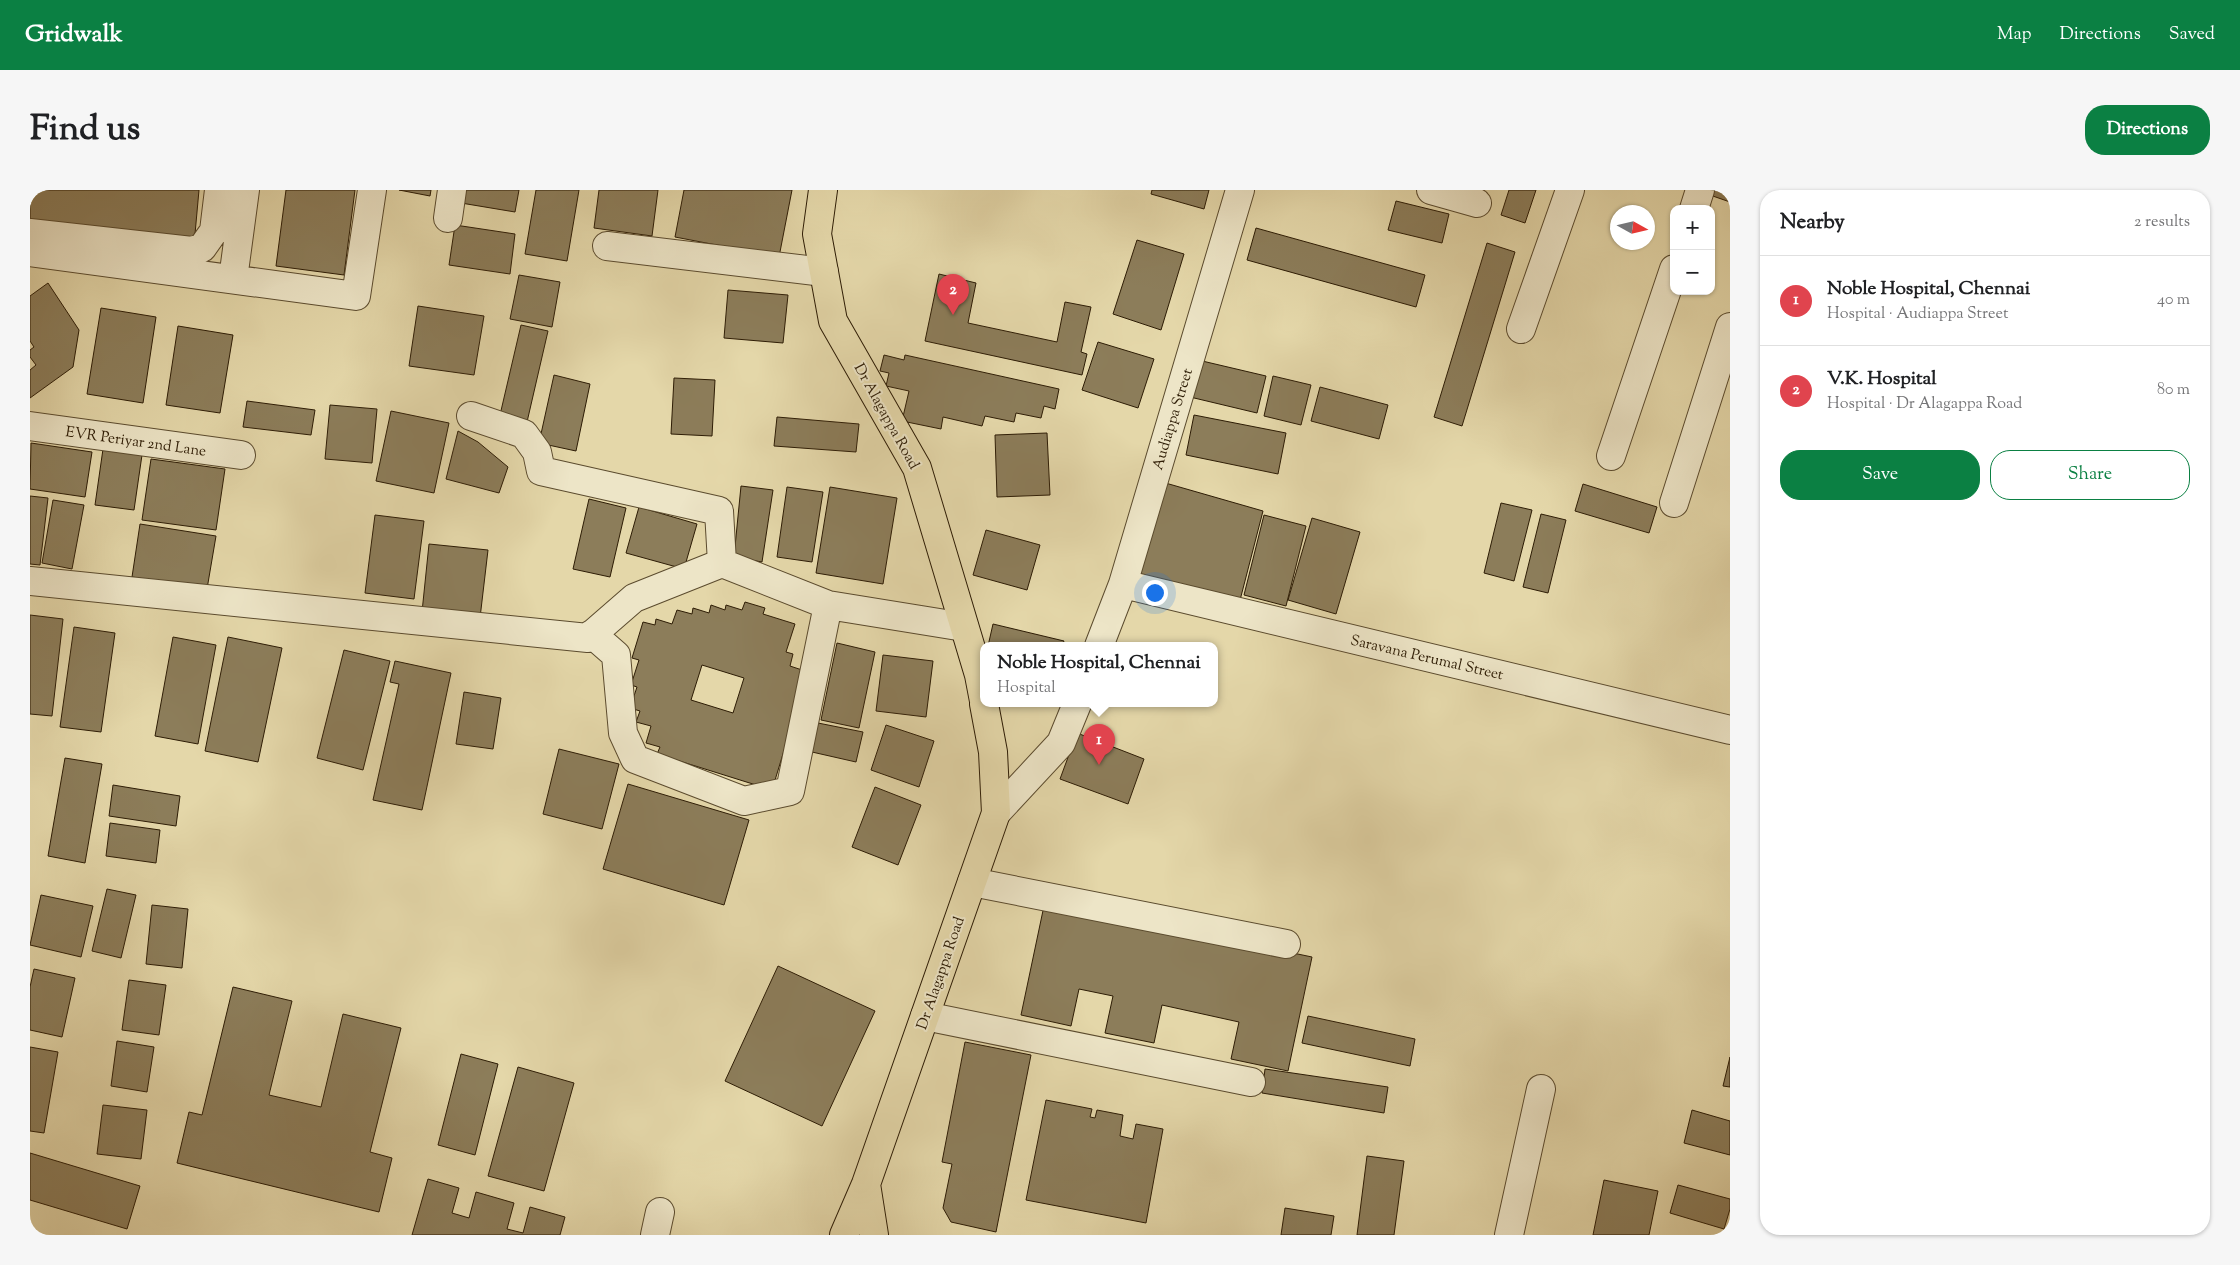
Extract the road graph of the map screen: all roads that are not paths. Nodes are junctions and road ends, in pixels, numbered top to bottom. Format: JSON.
{"nodes":[{"id":1,"x":219,"y":190,"type":"edge"},
{"id":2,"x":245,"y":190,"type":"edge"},
{"id":3,"x":372,"y":190,"type":"edge"},
{"id":4,"x":452,"y":190,"type":"edge"},
{"id":5,"x":823,"y":190,"type":"edge"},
{"id":6,"x":1240,"y":190,"type":"edge"},
{"id":7,"x":1431,"y":190,"type":"edge"},
{"id":8,"x":1570,"y":190,"type":"edge"},
{"id":9,"x":1700,"y":190,"type":"edge"},
{"id":10,"x":1477,"y":203,"type":"dead end"},
{"id":11,"x":1695,"y":205,"type":"edge"},
{"id":12,"x":448,"y":218,"type":"dead end"},
{"id":13,"x":30,"y":232,"type":"edge"},
{"id":14,"x":607,"y":246,"type":"dead end"},
{"id":15,"x":30,"y":252,"type":"edge"},
{"id":16,"x":824,"y":272,"type":"junction"},
{"id":17,"x":233,"y":279,"type":"junction"},
{"id":18,"x":1670,"y":281,"type":"edge"},
{"id":19,"x":1730,"y":327,"type":"edge"},
{"id":20,"x":1521,"y":329,"type":"dead end"},
{"id":21,"x":470,"y":416,"type":"dead end"},
{"id":22,"x":30,"y":426,"type":"edge"},
{"id":23,"x":241,"y":456,"type":"dead end"},
{"id":24,"x":1611,"y":456,"type":"dead end"},
{"id":25,"x":1674,"y":503,"type":"dead end"},
{"id":26,"x":722,"y":563,"type":"junction"},
{"id":27,"x":30,"y":581,"type":"edge"},
{"id":28,"x":1124,"y":584,"type":"junction"},
{"id":29,"x":828,"y":605,"type":"junction"},
{"id":30,"x":964,"y":627,"type":"junction"},
{"id":31,"x":592,"y":634,"type":"junction"},
{"id":32,"x":1101,"y":642,"type":"edge"},
{"id":33,"x":980,"y":680,"type":"edge"},
{"id":34,"x":985,"y":707,"type":"edge"},
{"id":35,"x":1075,"y":707,"type":"edge"},
{"id":36,"x":1730,"y":730,"type":"edge"},
{"id":37,"x":996,"y":813,"type":"junction"},
{"id":38,"x":972,"y":882,"type":"junction"},
{"id":39,"x":1286,"y":944,"type":"dead end"},
{"id":40,"x":925,"y":1016,"type":"junction"},
{"id":41,"x":1250,"y":1082,"type":"dead end"},
{"id":42,"x":1541,"y":1089,"type":"dead end"},
{"id":43,"x":866,"y":1184,"type":"junction"},
{"id":44,"x":844,"y":1235,"type":"edge"},
{"id":45,"x":874,"y":1235,"type":"edge"},
{"id":46,"x":1509,"y":1235,"type":"edge"}],
"edges":[{"from":1,"to":13,"type":"street"},
{"from":2,"to":17,"type":"street"},
{"from":3,"to":17,"type":"street"},
{"from":4,"to":12,"type":"street"},
{"from":5,"to":16,"type":"main road","name":"Dr Alagappa Road"},
{"from":6,"to":28,"type":"street","name":"Audiappa Street"},
{"from":7,"to":10,"type":"street"},
{"from":8,"to":20,"type":"street"},
{"from":9,"to":11,"type":"street"},
{"from":14,"to":16,"type":"street"},
{"from":15,"to":17,"type":"street"},
{"from":16,"to":30,"type":"main road","name":"Dr Alagappa Road"},
{"from":18,"to":24,"type":"street"},
{"from":19,"to":25,"type":"street"},
{"from":21,"to":26,"type":"street"},
{"from":22,"to":23,"type":"street","name":"EVR Periyar 2nd Lane"},
{"from":26,"to":29,"type":"street"},
{"from":26,"to":31,"type":"street"},
{"from":27,"to":31,"type":"street"},
{"from":28,"to":32,"type":"street","name":"Audiappa Street"},
{"from":28,"to":36,"type":"street","name":"Saravana Perumal Street"},
{"from":29,"to":30,"type":"street"},
{"from":29,"to":31,"type":"street"},
{"from":30,"to":33,"type":"main road","name":"Dr Alagappa Road"},
{"from":34,"to":37,"type":"main road","name":"Dr Alagappa Road"},
{"from":35,"to":37,"type":"street"},
{"from":37,"to":38,"type":"main road","name":"Dr Alagappa Road"},
{"from":38,"to":39,"type":"street"},
{"from":38,"to":40,"type":"main road","name":"Dr Alagappa Road"},
{"from":40,"to":41,"type":"street"},
{"from":40,"to":43,"type":"main road","name":"Dr Alagappa Road"},
{"from":42,"to":46,"type":"street"},
{"from":43,"to":44,"type":"main road","name":"Dr Alagappa Road"},
{"from":43,"to":45,"type":"main road"}]}
